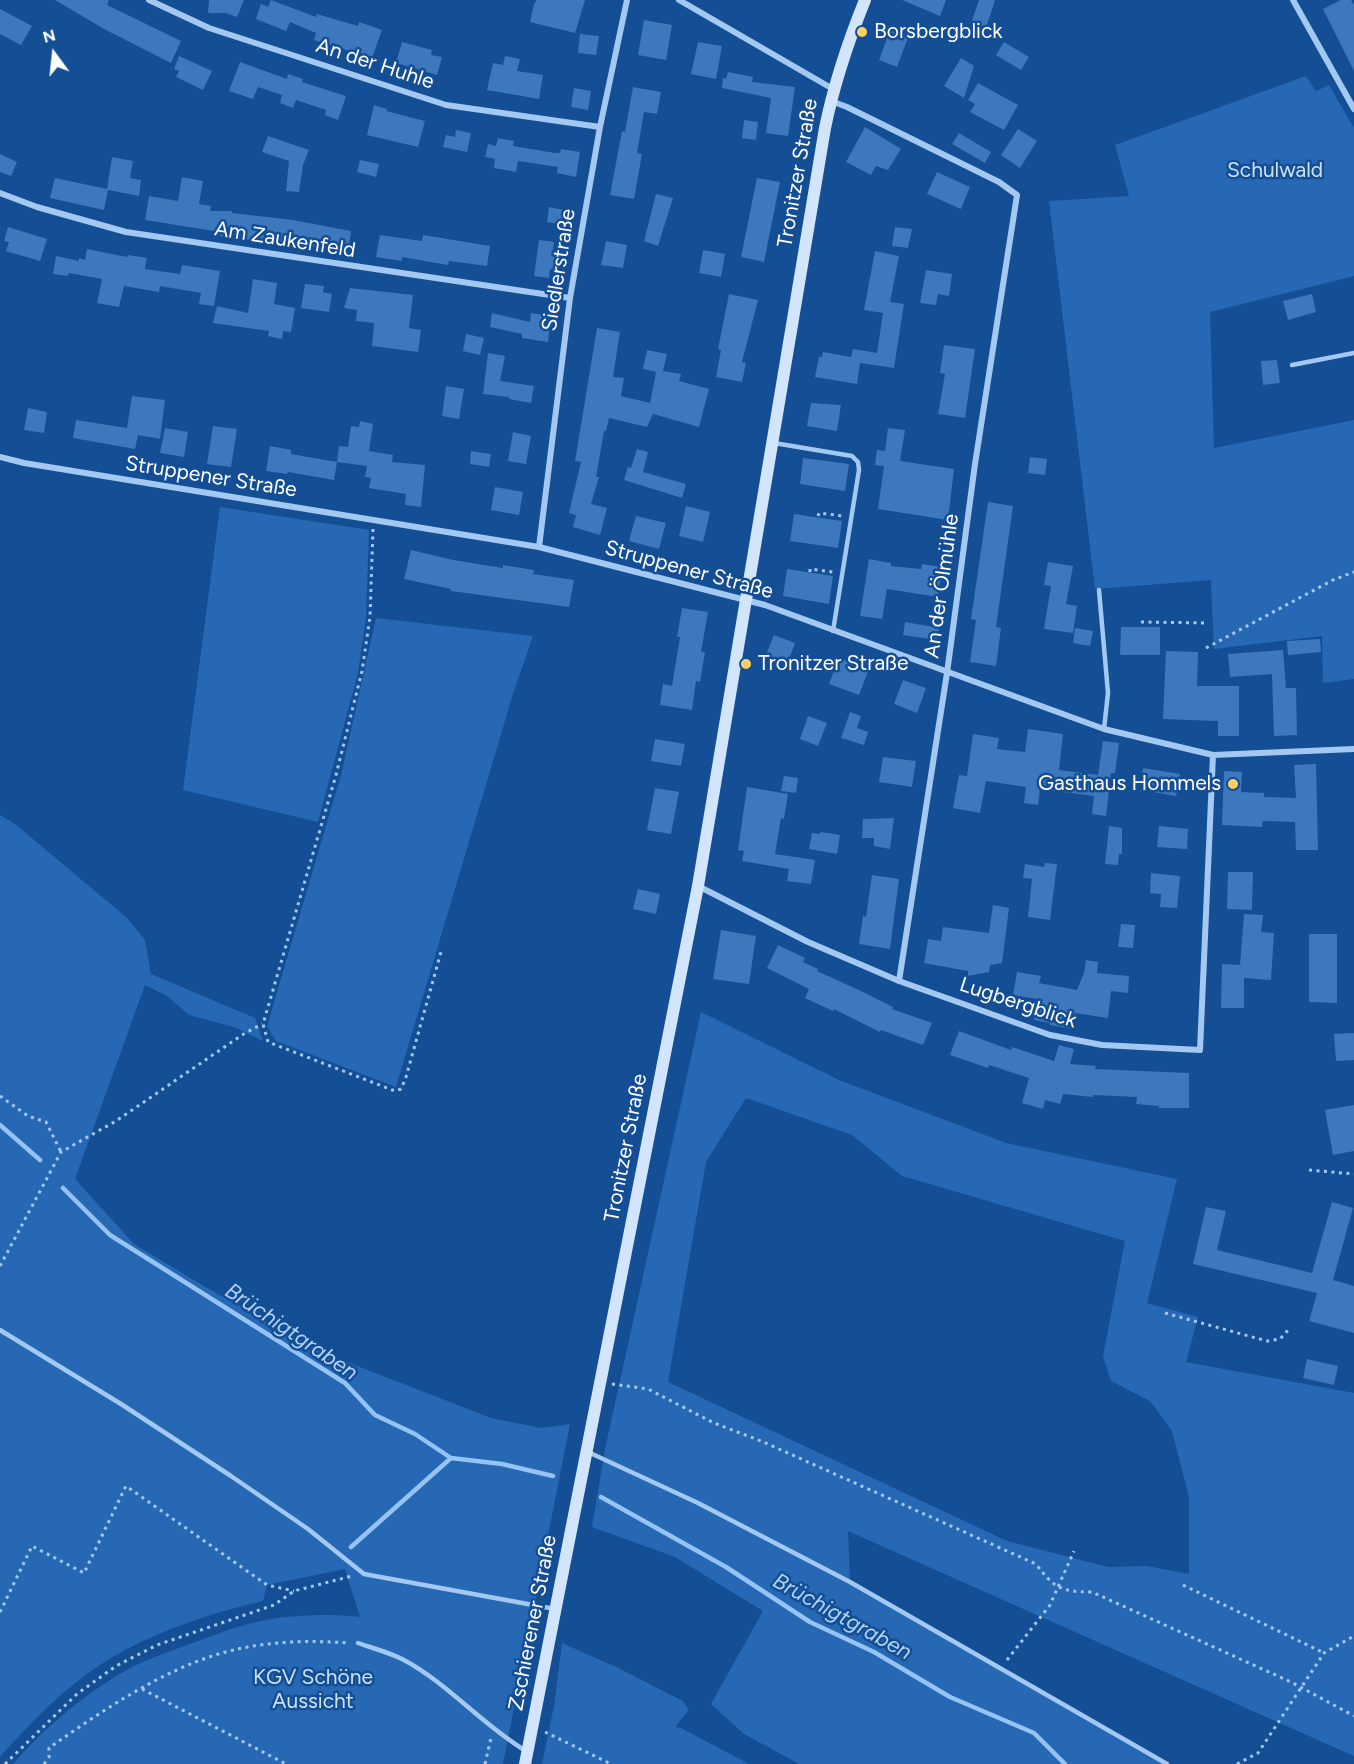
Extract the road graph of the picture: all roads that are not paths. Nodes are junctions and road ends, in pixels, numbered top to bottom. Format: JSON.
{"nodes":[{"id":1,"x":149,"y":0,"type":"edge"},
{"id":2,"x":627,"y":0,"type":"edge"},
{"id":3,"x":679,"y":0,"type":"edge"},
{"id":4,"x":865,"y":0,"type":"edge"},
{"id":5,"x":1293,"y":0,"type":"edge"},
{"id":6,"x":832,"y":95,"type":"junction"},
{"id":7,"x":1354,"y":109,"type":"edge"},
{"id":8,"x":600,"y":127,"type":"junction"},
{"id":9,"x":0,"y":193,"type":"edge"},
{"id":10,"x":570,"y":298,"type":"junction"},
{"id":11,"x":1354,"y":353,"type":"edge"},
{"id":12,"x":1292,"y":365,"type":"dead end"},
{"id":13,"x":772,"y":443,"type":"junction"},
{"id":14,"x":0,"y":457,"type":"edge"},
{"id":15,"x":539,"y":547,"type":"junction"},
{"id":16,"x":1099,"y":590,"type":"dead end"},
{"id":17,"x":746,"y":600,"type":"junction"},
{"id":18,"x":833,"y":631,"type":"junction"},
{"id":19,"x":947,"y":673,"type":"junction"},
{"id":20,"x":1104,"y":729,"type":"junction"},
{"id":21,"x":1354,"y":749,"type":"edge"},
{"id":22,"x":1212,"y":755,"type":"junction"},
{"id":23,"x":698,"y":886,"type":"junction"},
{"id":24,"x":899,"y":981,"type":"junction"},
{"id":25,"x":0,"y":1330,"type":"edge"},
{"id":26,"x":587,"y":1451,"type":"junction"},
{"id":27,"x":579,"y":1490,"type":"joint"},
{"id":28,"x":556,"y":1609,"type":"junction"},
{"id":29,"x":358,"y":1643,"type":"road end"},
{"id":30,"x":526,"y":1758,"type":"edge"},
{"id":31,"x":1167,"y":1764,"type":"edge"}],
"edges":[{"from":1,"to":8,"type":"street","name":"An der Huhle"},
{"from":2,"to":8,"type":"street","name":"Siedlerstraße"},
{"from":3,"to":6,"type":"street"},
{"from":4,"to":6,"type":"street","name":"Tronitzer Straße"},
{"from":5,"to":7,"type":"street"},
{"from":6,"to":13,"type":"street","name":"Tronitzer Straße"},
{"from":6,"to":19,"type":"street","name":"An der Ölmühle"},
{"from":8,"to":10,"type":"street","name":"Siedlerstraße"},
{"from":9,"to":10,"type":"street","name":"Am Zaukenfeld"},
{"from":10,"to":15,"type":"street","name":"Siedlerstraße"},
{"from":11,"to":12,"type":"lane"},
{"from":13,"to":17,"type":"street","name":"Tronitzer Straße"},
{"from":13,"to":18,"type":"lane"},
{"from":14,"to":15,"type":"street","name":"Struppener Straße"},
{"from":15,"to":17,"type":"street","name":"Struppener Straße"},
{"from":16,"to":20,"type":"lane"},
{"from":17,"to":18,"type":"street","name":"Struppener Straße"},
{"from":17,"to":23,"type":"street","name":"Tronitzer Straße"},
{"from":18,"to":19,"type":"street","name":"Struppener Straße"},
{"from":19,"to":20,"type":"street","name":"Struppener Straße"},
{"from":19,"to":24,"type":"street","name":"An der Ölmühle"},
{"from":20,"to":22,"type":"street","name":"Struppener Straße"},
{"from":21,"to":22,"type":"street","name":"Struppener Straße"},
{"from":22,"to":24,"type":"street","name":"Lugbergblick"},
{"from":23,"to":24,"type":"street","name":"Lugbergblick"},
{"from":23,"to":26,"type":"street","name":"Tronitzer Straße"},
{"from":25,"to":28,"type":"lane"},
{"from":26,"to":27,"type":"street","name":"Tronitzer Straße"},
{"from":26,"to":31,"type":"lane"},
{"from":27,"to":28,"type":"street","name":"Zschierener Straße"},
{"from":28,"to":30,"type":"street","name":"Zschierener Straße"},
{"from":29,"to":30,"type":"lane"}]}
